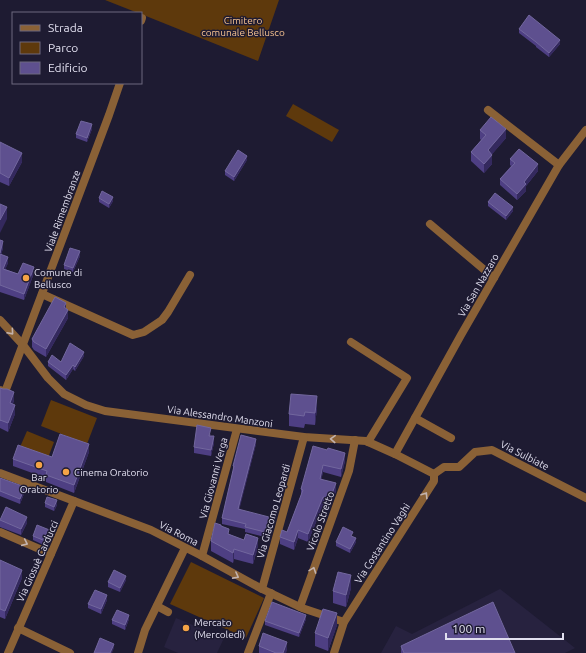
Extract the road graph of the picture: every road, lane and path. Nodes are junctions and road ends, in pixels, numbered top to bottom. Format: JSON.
{"nodes":[{"id":1,"x":120,"y":84,"type":"edge"},
{"id":2,"x":488,"y":110,"type":"dead end"},
{"id":3,"x":586,"y":130,"type":"edge"},
{"id":4,"x":559,"y":165,"type":"junction"},
{"id":5,"x":430,"y":224,"type":"dead end"},
{"id":6,"x":190,"y":275,"type":"dead end"},
{"id":7,"x":494,"y":278,"type":"junction"},
{"id":8,"x":42,"y":294,"type":"junction"},
{"id":9,"x":0,"y":320,"type":"edge"},
{"id":10,"x":352,"y":342,"type":"dead end"},
{"id":11,"x":23,"y":345,"type":"junction"},
{"id":12,"x":2,"y":391,"type":"edge"},
{"id":13,"x":415,"y":418,"type":"junction"},
{"id":14,"x":237,"y":429,"type":"junction"},
{"id":15,"x":304,"y":437,"type":"junction"},
{"id":16,"x":451,"y":438,"type":"dead end"},
{"id":17,"x":355,"y":440,"type":"junction"},
{"id":18,"x":368,"y":442,"type":"junction"},
{"id":19,"x":395,"y":454,"type":"junction"},
{"id":20,"x":0,"y":473,"type":"edge"},
{"id":21,"x":434,"y":474,"type":"junction"},
{"id":22,"x":586,"y":498,"type":"edge"},
{"id":23,"x":74,"y":501,"type":"junction"},
{"id":24,"x":0,"y":532,"type":"edge"},
{"id":25,"x":185,"y":548,"type":"junction"},
{"id":26,"x":51,"y":554,"type":"junction"},
{"id":27,"x":202,"y":556,"type":"junction"},
{"id":28,"x":262,"y":589,"type":"junction"},
{"id":29,"x":271,"y":593,"type":"junction"},
{"id":30,"x":157,"y":606,"type":"junction"},
{"id":31,"x":300,"y":607,"type":"junction"},
{"id":32,"x":168,"y":612,"type":"dead end"},
{"id":33,"x":344,"y":622,"type":"junction"},
{"id":34,"x":18,"y":628,"type":"junction"},
{"id":35,"x":8,"y":653,"type":"edge"},
{"id":36,"x":70,"y":653,"type":"edge"},
{"id":37,"x":138,"y":653,"type":"edge"},
{"id":38,"x":248,"y":653,"type":"edge"},
{"id":39,"x":334,"y":653,"type":"edge"}],
"edges":[{"from":1,"to":8,"type":"street","name":"Viale Rimembranze"},
{"from":2,"to":4,"type":"street"},
{"from":3,"to":4,"type":"street","name":"Via San Nazzaro"},
{"from":4,"to":7,"type":"street","name":"Via San Nazzaro"},
{"from":5,"to":7,"type":"street"},
{"from":6,"to":8,"type":"street"},
{"from":7,"to":13,"type":"street","name":"Via San Nazzaro"},
{"from":8,"to":11,"type":"street","name":"Viale Rimembranze"},
{"from":9,"to":11,"type":"street","name":"Via Alessandro Manzoni","one_way":true},
{"from":10,"to":18,"type":"street"},
{"from":11,"to":12,"type":"street","name":"Viale Rimembranze"},
{"from":11,"to":14,"type":"street","name":"Via Alessandro Manzoni"},
{"from":13,"to":16,"type":"street"},
{"from":13,"to":19,"type":"street","name":"Via San Nazzaro"},
{"from":14,"to":15,"type":"street","name":"Via Alessandro Manzoni"},
{"from":14,"to":27,"type":"street","name":"Via Giovanni Verga"},
{"from":17,"to":15,"type":"street","name":"Via Alessandro Manzoni","one_way":true},
{"from":15,"to":28,"type":"street","name":"Via Giacomo Leopardi"},
{"from":17,"to":18,"type":"street","name":"Via Alessandro Manzoni"},
{"from":31,"to":17,"type":"street","name":"Vicolo Stretto","one_way":true},
{"from":18,"to":19,"type":"street","name":"Via Alessandro Manzoni"},
{"from":19,"to":21,"type":"street","name":"Via Alessandro Manzoni"},
{"from":20,"to":23,"type":"street","name":"Via Roma"},
{"from":21,"to":22,"type":"street","name":"Via Sulbiate"},
{"from":33,"to":21,"type":"street","name":"Via Costantino Vaghi","one_way":true},
{"from":23,"to":25,"type":"street","name":"Via Roma"},
{"from":23,"to":26,"type":"street","name":"Via Giosuè Carducci"},
{"from":24,"to":26,"type":"street","one_way":true},
{"from":25,"to":27,"type":"street","name":"Via Roma"},
{"from":25,"to":30,"type":"street"},
{"from":26,"to":34,"type":"street","name":"Via Giosuè Carducci"},
{"from":27,"to":28,"type":"street","name":"Via Roma","one_way":true},
{"from":28,"to":29,"type":"street","name":"Via Roma"},
{"from":29,"to":31,"type":"street","name":"Via Roma"},
{"from":29,"to":38,"type":"street"},
{"from":30,"to":32,"type":"street"},
{"from":30,"to":37,"type":"street"},
{"from":31,"to":33,"type":"street","name":"Via Roma"},
{"from":33,"to":39,"type":"street","name":"Via Costantino Vaghi"},
{"from":34,"to":35,"type":"street","name":"Via Giosuè Carducci"},
{"from":34,"to":36,"type":"street"}]}
